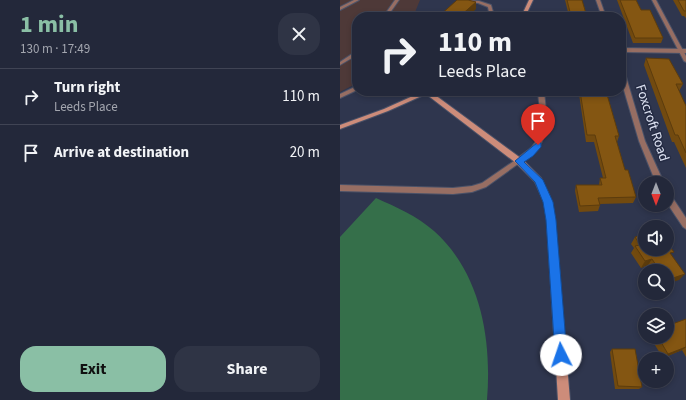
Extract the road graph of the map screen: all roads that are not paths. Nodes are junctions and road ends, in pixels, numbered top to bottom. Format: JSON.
{"nodes":[{"id":1,"x":357,"y":0,"type":"edge"},
{"id":2,"x":397,"y":0,"type":"edge"},
{"id":3,"x":531,"y":0,"type":"edge"},
{"id":4,"x":598,"y":0,"type":"edge"},
{"id":5,"x":654,"y":0,"type":"edge"},
{"id":6,"x":474,"y":1,"type":"edge"},
{"id":7,"x":459,"y":2,"type":"edge"},
{"id":8,"x":340,"y":9,"type":"edge"},
{"id":9,"x":389,"y":12,"type":"edge"},
{"id":10,"x":491,"y":12,"type":"edge"},
{"id":11,"x":525,"y":12,"type":"edge"},
{"id":12,"x":602,"y":12,"type":"edge"},
{"id":13,"x":626,"y":50,"type":"edge"},
{"id":14,"x":683,"y":50,"type":"edge"},
{"id":15,"x":352,"y":56,"type":"edge"},
{"id":16,"x":686,"y":61,"type":"edge"},
{"id":17,"x":340,"y":64,"type":"edge"},
{"id":18,"x":626,"y":87,"type":"edge"},
{"id":19,"x":352,"y":90,"type":"edge"},
{"id":20,"x":340,"y":96,"type":"edge"},
{"id":21,"x":416,"y":96,"type":"edge"},
{"id":22,"x":434,"y":96,"type":"edge"},
{"id":23,"x":541,"y":96,"type":"edge"},
{"id":24,"x":340,"y":127,"type":"edge"},
{"id":25,"x":519,"y":161,"type":"junction"},
{"id":26,"x":657,"y":176,"type":"edge"},
{"id":27,"x":340,"y":188,"type":"edge"},
{"id":28,"x":674,"y":207,"type":"edge"},
{"id":29,"x":686,"y":225,"type":"edge"},
{"id":30,"x":564,"y":400,"type":"edge"}],
"edges":[{"from":1,"to":8,"type":"lane"},
{"from":2,"to":9,"type":"lane"},
{"from":3,"to":11,"type":"street"},
{"from":4,"to":12,"type":"street"},
{"from":5,"to":14,"type":"lane"},
{"from":6,"to":7,"type":"lane"},
{"from":6,"to":10,"type":"lane"},
{"from":13,"to":14,"type":"street"},
{"from":14,"to":16,"type":"lane"},
{"from":15,"to":17,"type":"lane"},
{"from":18,"to":26,"type":"street","name":"Foxcroft Road"},
{"from":19,"to":20,"type":"lane"},
{"from":21,"to":24,"type":"street"},
{"from":22,"to":25,"type":"street"},
{"from":23,"to":25,"type":"street"},
{"from":25,"to":27,"type":"lane"},
{"from":25,"to":30,"type":"street"},
{"from":28,"to":29,"type":"street"}]}
